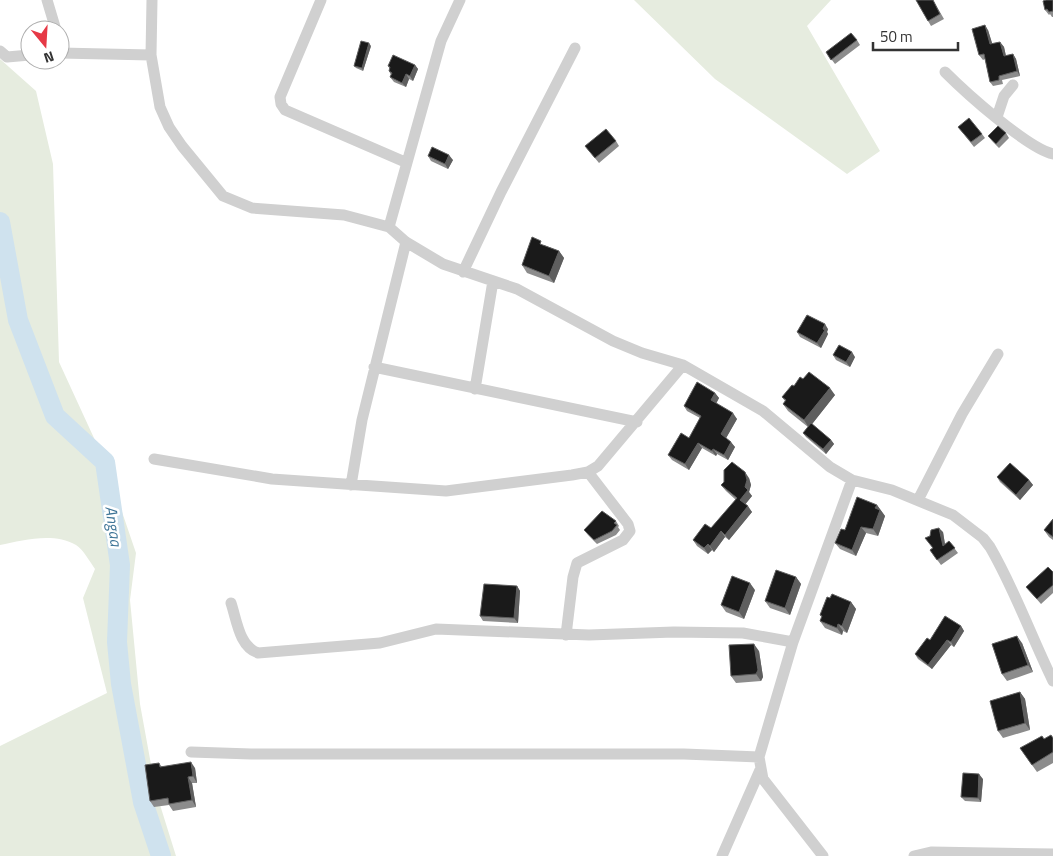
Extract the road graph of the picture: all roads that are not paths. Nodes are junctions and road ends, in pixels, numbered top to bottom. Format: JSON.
{"nodes":[{"id":1,"x":47,"y":0,"type":"edge"},
{"id":2,"x":152,"y":0,"type":"edge"},
{"id":3,"x":321,"y":0,"type":"edge"},
{"id":4,"x":460,"y":0,"type":"edge"},
{"id":5,"x":53,"y":20,"type":"edge"},
{"id":6,"x":575,"y":48,"type":"dead end"},
{"id":7,"x":70,"y":50,"type":"edge"},
{"id":8,"x":0,"y":51,"type":"edge"},
{"id":9,"x":151,"y":55,"type":"junction"},
{"id":10,"x":20,"y":56,"type":"edge"},
{"id":11,"x":945,"y":72,"type":"dead end"},
{"id":12,"x":1013,"y":85,"type":"dead end"},
{"id":13,"x":997,"y":117,"type":"junction"},
{"id":14,"x":1053,"y":154,"type":"edge"},
{"id":15,"x":405,"y":162,"type":"junction"},
{"id":16,"x":389,"y":227,"type":"junction"},
{"id":17,"x":406,"y":242,"type":"junction"},
{"id":18,"x":463,"y":272,"type":"junction"},
{"id":19,"x":493,"y":281,"type":"junction"},
{"id":20,"x":998,"y":354,"type":"dead end"},
{"id":21,"x":683,"y":365,"type":"junction"},
{"id":22,"x":374,"y":367,"type":"junction"},
{"id":23,"x":475,"y":390,"type":"junction"},
{"id":24,"x":637,"y":422,"type":"junction"},
{"id":25,"x":154,"y":459,"type":"dead end"},
{"id":26,"x":588,"y":472,"type":"junction"},
{"id":27,"x":852,"y":480,"type":"junction"},
{"id":28,"x":351,"y":485,"type":"junction"},
{"id":29,"x":918,"y":500,"type":"junction"},
{"id":30,"x":231,"y":603,"type":"dead end"},
{"id":31,"x":566,"y":634,"type":"junction"},
{"id":32,"x":793,"y":642,"type":"junction"},
{"id":33,"x":1053,"y":681,"type":"edge"},
{"id":34,"x":191,"y":752,"type":"dead end"},
{"id":35,"x":759,"y":757,"type":"junction"},
{"id":36,"x":760,"y":770,"type":"junction"},
{"id":37,"x":1053,"y":854,"type":"edge"},
{"id":38,"x":722,"y":856,"type":"edge"},
{"id":39,"x":823,"y":856,"type":"edge"},
{"id":40,"x":914,"y":856,"type":"edge"}],
"edges":[{"from":1,"to":5,"type":"street"},
{"from":2,"to":9,"type":"street"},
{"from":3,"to":15,"type":"street"},
{"from":4,"to":15,"type":"street"},
{"from":6,"to":18,"type":"street"},
{"from":7,"to":9,"type":"street"},
{"from":8,"to":10,"type":"street"},
{"from":9,"to":16,"type":"street"},
{"from":11,"to":13,"type":"street"},
{"from":12,"to":13,"type":"street"},
{"from":13,"to":14,"type":"street"},
{"from":15,"to":16,"type":"street"},
{"from":16,"to":17,"type":"street"},
{"from":17,"to":18,"type":"street"},
{"from":17,"to":22,"type":"street"},
{"from":18,"to":19,"type":"street"},
{"from":19,"to":21,"type":"street"},
{"from":19,"to":23,"type":"street"},
{"from":20,"to":29,"type":"street"},
{"from":21,"to":24,"type":"street"},
{"from":21,"to":27,"type":"street"},
{"from":22,"to":23,"type":"street"},
{"from":22,"to":28,"type":"street"},
{"from":23,"to":24,"type":"street"},
{"from":24,"to":26,"type":"street"},
{"from":25,"to":28,"type":"street"},
{"from":26,"to":28,"type":"street"},
{"from":26,"to":31,"type":"street"},
{"from":27,"to":29,"type":"street"},
{"from":27,"to":32,"type":"street"},
{"from":29,"to":33,"type":"street"},
{"from":30,"to":31,"type":"street"},
{"from":31,"to":32,"type":"street"},
{"from":32,"to":35,"type":"street"},
{"from":34,"to":35,"type":"street"},
{"from":35,"to":36,"type":"street"},
{"from":36,"to":38,"type":"street"},
{"from":36,"to":39,"type":"street"},
{"from":37,"to":40,"type":"street"}]}
